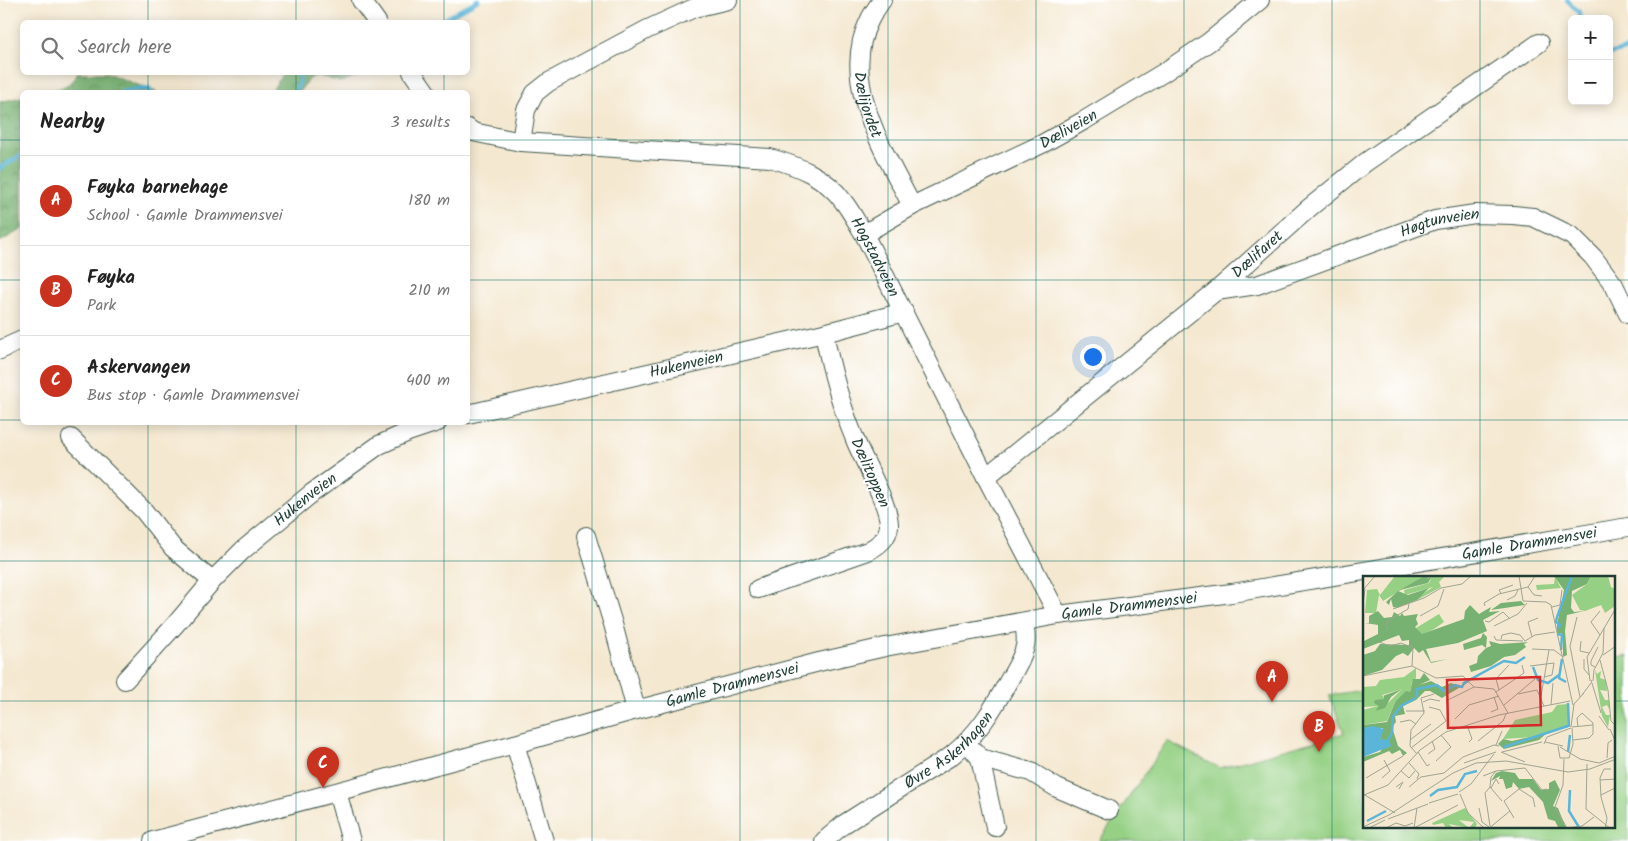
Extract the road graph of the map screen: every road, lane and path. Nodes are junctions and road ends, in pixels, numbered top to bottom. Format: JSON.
{"nodes":[{"id":1,"x":361,"y":0,"type":"edge"},
{"id":2,"x":728,"y":0,"type":"edge"},
{"id":3,"x":882,"y":0,"type":"edge"},
{"id":4,"x":1260,"y":0,"type":"edge"},
{"id":5,"x":376,"y":20,"type":"edge"},
{"id":6,"x":1539,"y":43,"type":"dead end"},
{"id":7,"x":414,"y":75,"type":"edge"},
{"id":8,"x":425,"y":90,"type":"edge"},
{"id":9,"x":470,"y":132,"type":"edge"},
{"id":10,"x":521,"y":142,"type":"junction"},
{"id":11,"x":912,"y":206,"type":"junction"},
{"id":12,"x":864,"y":234,"type":"junction"},
{"id":13,"x":1216,"y":291,"type":"junction"},
{"id":14,"x":904,"y":312,"type":"junction"},
{"id":15,"x":1628,"y":314,"type":"edge"},
{"id":16,"x":824,"y":333,"type":"junction"},
{"id":17,"x":20,"y":341,"type":"edge"},
{"id":18,"x":0,"y":350,"type":"edge"},
{"id":19,"x":470,"y":414,"type":"edge"},
{"id":20,"x":429,"y":425,"type":"edge"},
{"id":21,"x":71,"y":438,"type":"dead end"},
{"id":22,"x":986,"y":477,"type":"junction"},
{"id":23,"x":1628,"y":527,"type":"edge"},
{"id":24,"x":586,"y":536,"type":"dead end"},
{"id":25,"x":212,"y":582,"type":"junction"},
{"id":26,"x":758,"y":589,"type":"dead end"},
{"id":27,"x":1058,"y":615,"type":"junction"},
{"id":28,"x":1024,"y":623,"type":"junction"},
{"id":29,"x":125,"y":680,"type":"dead end"},
{"id":30,"x":636,"y":710,"type":"junction"},
{"id":31,"x":967,"y":743,"type":"junction"},
{"id":32,"x":515,"y":744,"type":"junction"},
{"id":33,"x":980,"y":758,"type":"junction"},
{"id":34,"x":336,"y":792,"type":"junction"},
{"id":35,"x":1109,"y":810,"type":"dead end"},
{"id":36,"x":995,"y":827,"type":"dead end"},
{"id":37,"x":154,"y":841,"type":"edge"},
{"id":38,"x":351,"y":841,"type":"edge"},
{"id":39,"x":544,"y":841,"type":"edge"},
{"id":40,"x":824,"y":841,"type":"edge"}],
"edges":[{"from":1,"to":5,"type":"street"},
{"from":2,"to":10,"type":"street"},
{"from":3,"to":11,"type":"street","name":"Dælijordet"},
{"from":4,"to":11,"type":"street","name":"Dæliveien"},
{"from":6,"to":13,"type":"street","name":"Dælifaret"},
{"from":7,"to":8,"type":"street"},
{"from":9,"to":10,"type":"street","name":"Hogstadveien"},
{"from":10,"to":12,"type":"street","name":"Hogstadveien"},
{"from":11,"to":12,"type":"street","name":"Dæliveien"},
{"from":12,"to":14,"type":"street","name":"Hogstadveien"},
{"from":13,"to":15,"type":"street","name":"Høgtunveien"},
{"from":13,"to":22,"type":"street","name":"Dælifaret"},
{"from":14,"to":16,"type":"street","name":"Hukenveien"},
{"from":14,"to":22,"type":"street","name":"Hogstadveien"},
{"from":16,"to":19,"type":"street","name":"Hukenveien"},
{"from":16,"to":26,"type":"street","name":"Dælitoppen"},
{"from":17,"to":18,"type":"street"},
{"from":20,"to":25,"type":"street","name":"Hukenveien"},
{"from":21,"to":25,"type":"street"},
{"from":22,"to":27,"type":"street","name":"Hogstadveien"},
{"from":23,"to":27,"type":"street","name":"Gamle Drammensvei"},
{"from":24,"to":30,"type":"street"},
{"from":25,"to":29,"type":"street","name":"Hukenveien"},
{"from":27,"to":28,"type":"street","name":"Gamle Drammensvei"},
{"from":28,"to":30,"type":"street","name":"Gamle Drammensvei"},
{"from":28,"to":31,"type":"street","name":"Øvre Askerhagen"},
{"from":30,"to":32,"type":"street","name":"Gamle Drammensvei"},
{"from":31,"to":33,"type":"street"},
{"from":31,"to":40,"type":"street","name":"Øvre Askerhagen"},
{"from":32,"to":34,"type":"street","name":"Gamle Drammensvei"},
{"from":32,"to":39,"type":"street"},
{"from":33,"to":35,"type":"street"},
{"from":33,"to":36,"type":"street"},
{"from":34,"to":37,"type":"street","name":"Gamle Drammensvei"},
{"from":34,"to":38,"type":"street"}]}
